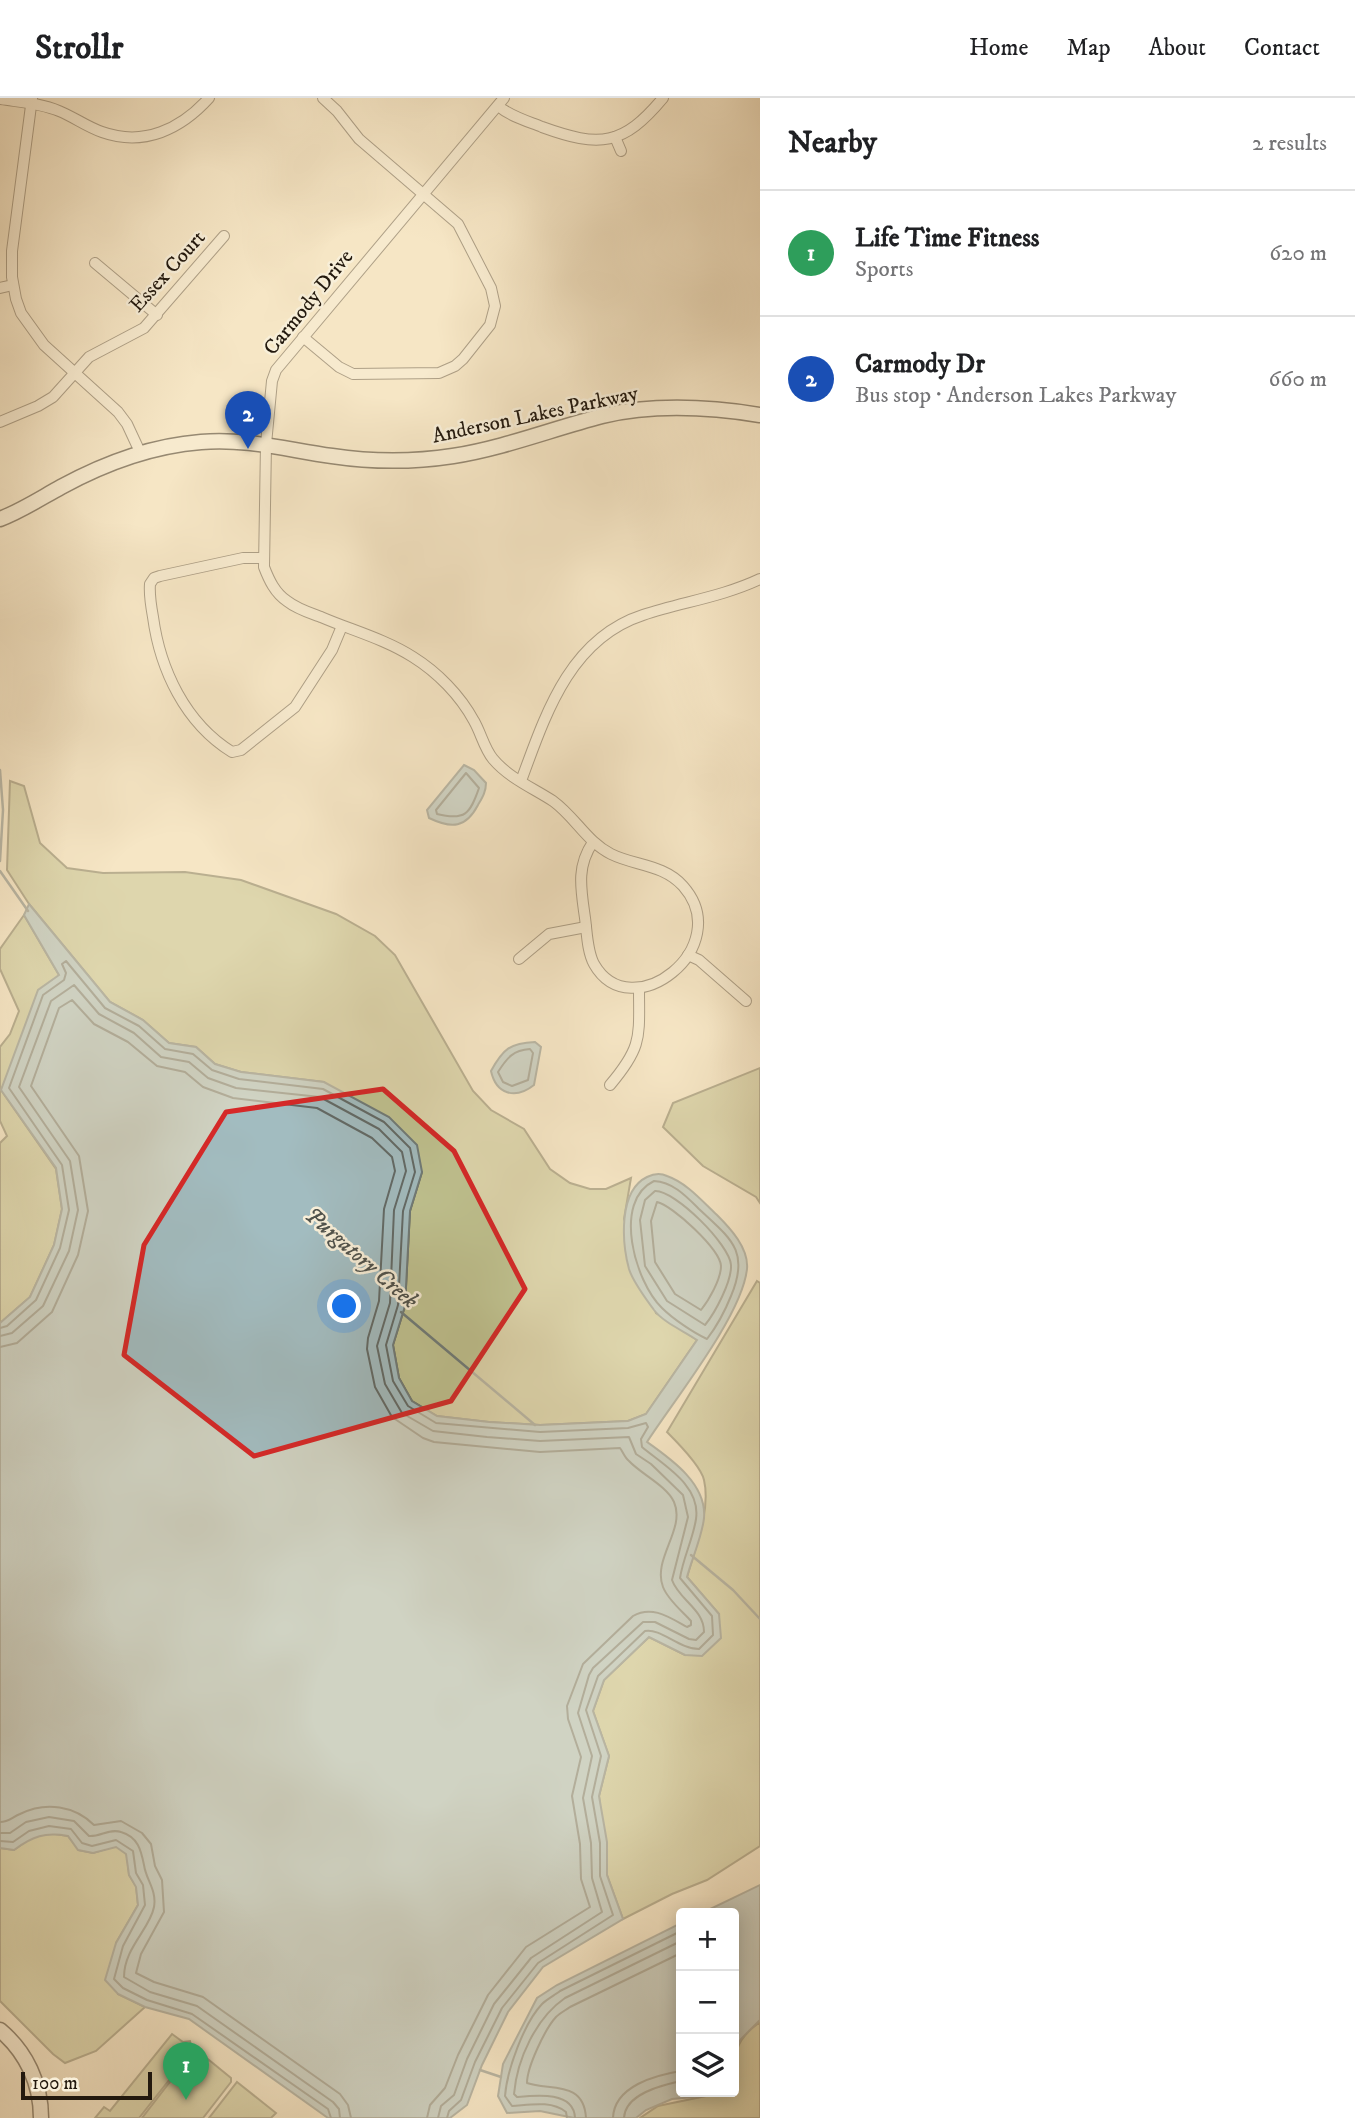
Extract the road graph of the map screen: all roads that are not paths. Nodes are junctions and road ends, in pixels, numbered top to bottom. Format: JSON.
{"nodes":[{"id":1,"x":209,"y":98,"type":"edge"},
{"id":2,"x":323,"y":98,"type":"edge"},
{"id":3,"x":663,"y":98,"type":"edge"},
{"id":4,"x":0,"y":99,"type":"edge"},
{"id":5,"x":32,"y":101,"type":"edge"},
{"id":6,"x":501,"y":102,"type":"edge"},
{"id":7,"x":615,"y":137,"type":"junction"},
{"id":8,"x":621,"y":151,"type":"dead end"},
{"id":9,"x":423,"y":192,"type":"junction"},
{"id":10,"x":224,"y":236,"type":"dead end"},
{"id":11,"x":95,"y":263,"type":"dead end"},
{"id":12,"x":13,"y":285,"type":"junction"},
{"id":13,"x":0,"y":288,"type":"edge"},
{"id":14,"x":156,"y":315,"type":"junction"},
{"id":15,"x":303,"y":337,"type":"junction"},
{"id":16,"x":75,"y":372,"type":"junction"},
{"id":17,"x":760,"y":415,"type":"edge"},
{"id":18,"x":0,"y":422,"type":"edge"},
{"id":19,"x":266,"y":444,"type":"junction"},
{"id":20,"x":140,"y":452,"type":"junction"},
{"id":21,"x":0,"y":519,"type":"edge"},
{"id":22,"x":263,"y":558,"type":"junction"},
{"id":23,"x":760,"y":579,"type":"edge"},
{"id":24,"x":342,"y":626,"type":"junction"},
{"id":25,"x":521,"y":780,"type":"junction"},
{"id":26,"x":593,"y":842,"type":"junction"},
{"id":27,"x":586,"y":926,"type":"junction"},
{"id":28,"x":688,"y":955,"type":"junction"},
{"id":29,"x":519,"y":959,"type":"dead end"},
{"id":30,"x":639,"y":988,"type":"junction"},
{"id":31,"x":746,"y":1001,"type":"dead end"},
{"id":32,"x":610,"y":1085,"type":"dead end"},
{"id":33,"x":0,"y":2030,"type":"edge"},
{"id":34,"x":41,"y":2118,"type":"edge"}],
"edges":[{"from":1,"to":5,"type":"street"},
{"from":2,"to":9,"type":"street"},
{"from":3,"to":7,"type":"street"},
{"from":4,"to":5,"type":"street"},
{"from":5,"to":12,"type":"street"},
{"from":6,"to":7,"type":"street"},
{"from":6,"to":9,"type":"street","name":"Carmody Drive"},
{"from":7,"to":8,"type":"street"},
{"from":9,"to":15,"type":"street","name":"Carmody Drive"},
{"from":9,"to":15,"type":"street"},
{"from":10,"to":14,"type":"street","name":"Essex Court"},
{"from":11,"to":14,"type":"street"},
{"from":12,"to":13,"type":"street"},
{"from":12,"to":16,"type":"street"},
{"from":14,"to":16,"type":"street","name":"Essex Court"},
{"from":15,"to":19,"type":"street","name":"Carmody Drive"},
{"from":16,"to":18,"type":"street","name":"Essex Court"},
{"from":16,"to":20,"type":"street"},
{"from":17,"to":19,"type":"street","name":"Anderson Lakes Parkway"},
{"from":19,"to":20,"type":"street","name":"Anderson Lakes Parkway"},
{"from":19,"to":22,"type":"street","name":"Carmody Drive"},
{"from":20,"to":21,"type":"street","name":"Anderson Lakes Parkway"},
{"from":22,"to":24,"type":"street","name":"Carmody Drive"},
{"from":22,"to":24,"type":"street"},
{"from":23,"to":25,"type":"street"},
{"from":24,"to":25,"type":"street","name":"Carmody Drive"},
{"from":25,"to":26,"type":"street","name":"Carmody Drive"},
{"from":26,"to":27,"type":"street"},
{"from":26,"to":28,"type":"street"},
{"from":27,"to":29,"type":"street"},
{"from":27,"to":30,"type":"street"},
{"from":28,"to":30,"type":"street"},
{"from":28,"to":31,"type":"street"},
{"from":30,"to":32,"type":"street"},
{"from":33,"to":34,"type":"street"}]}
